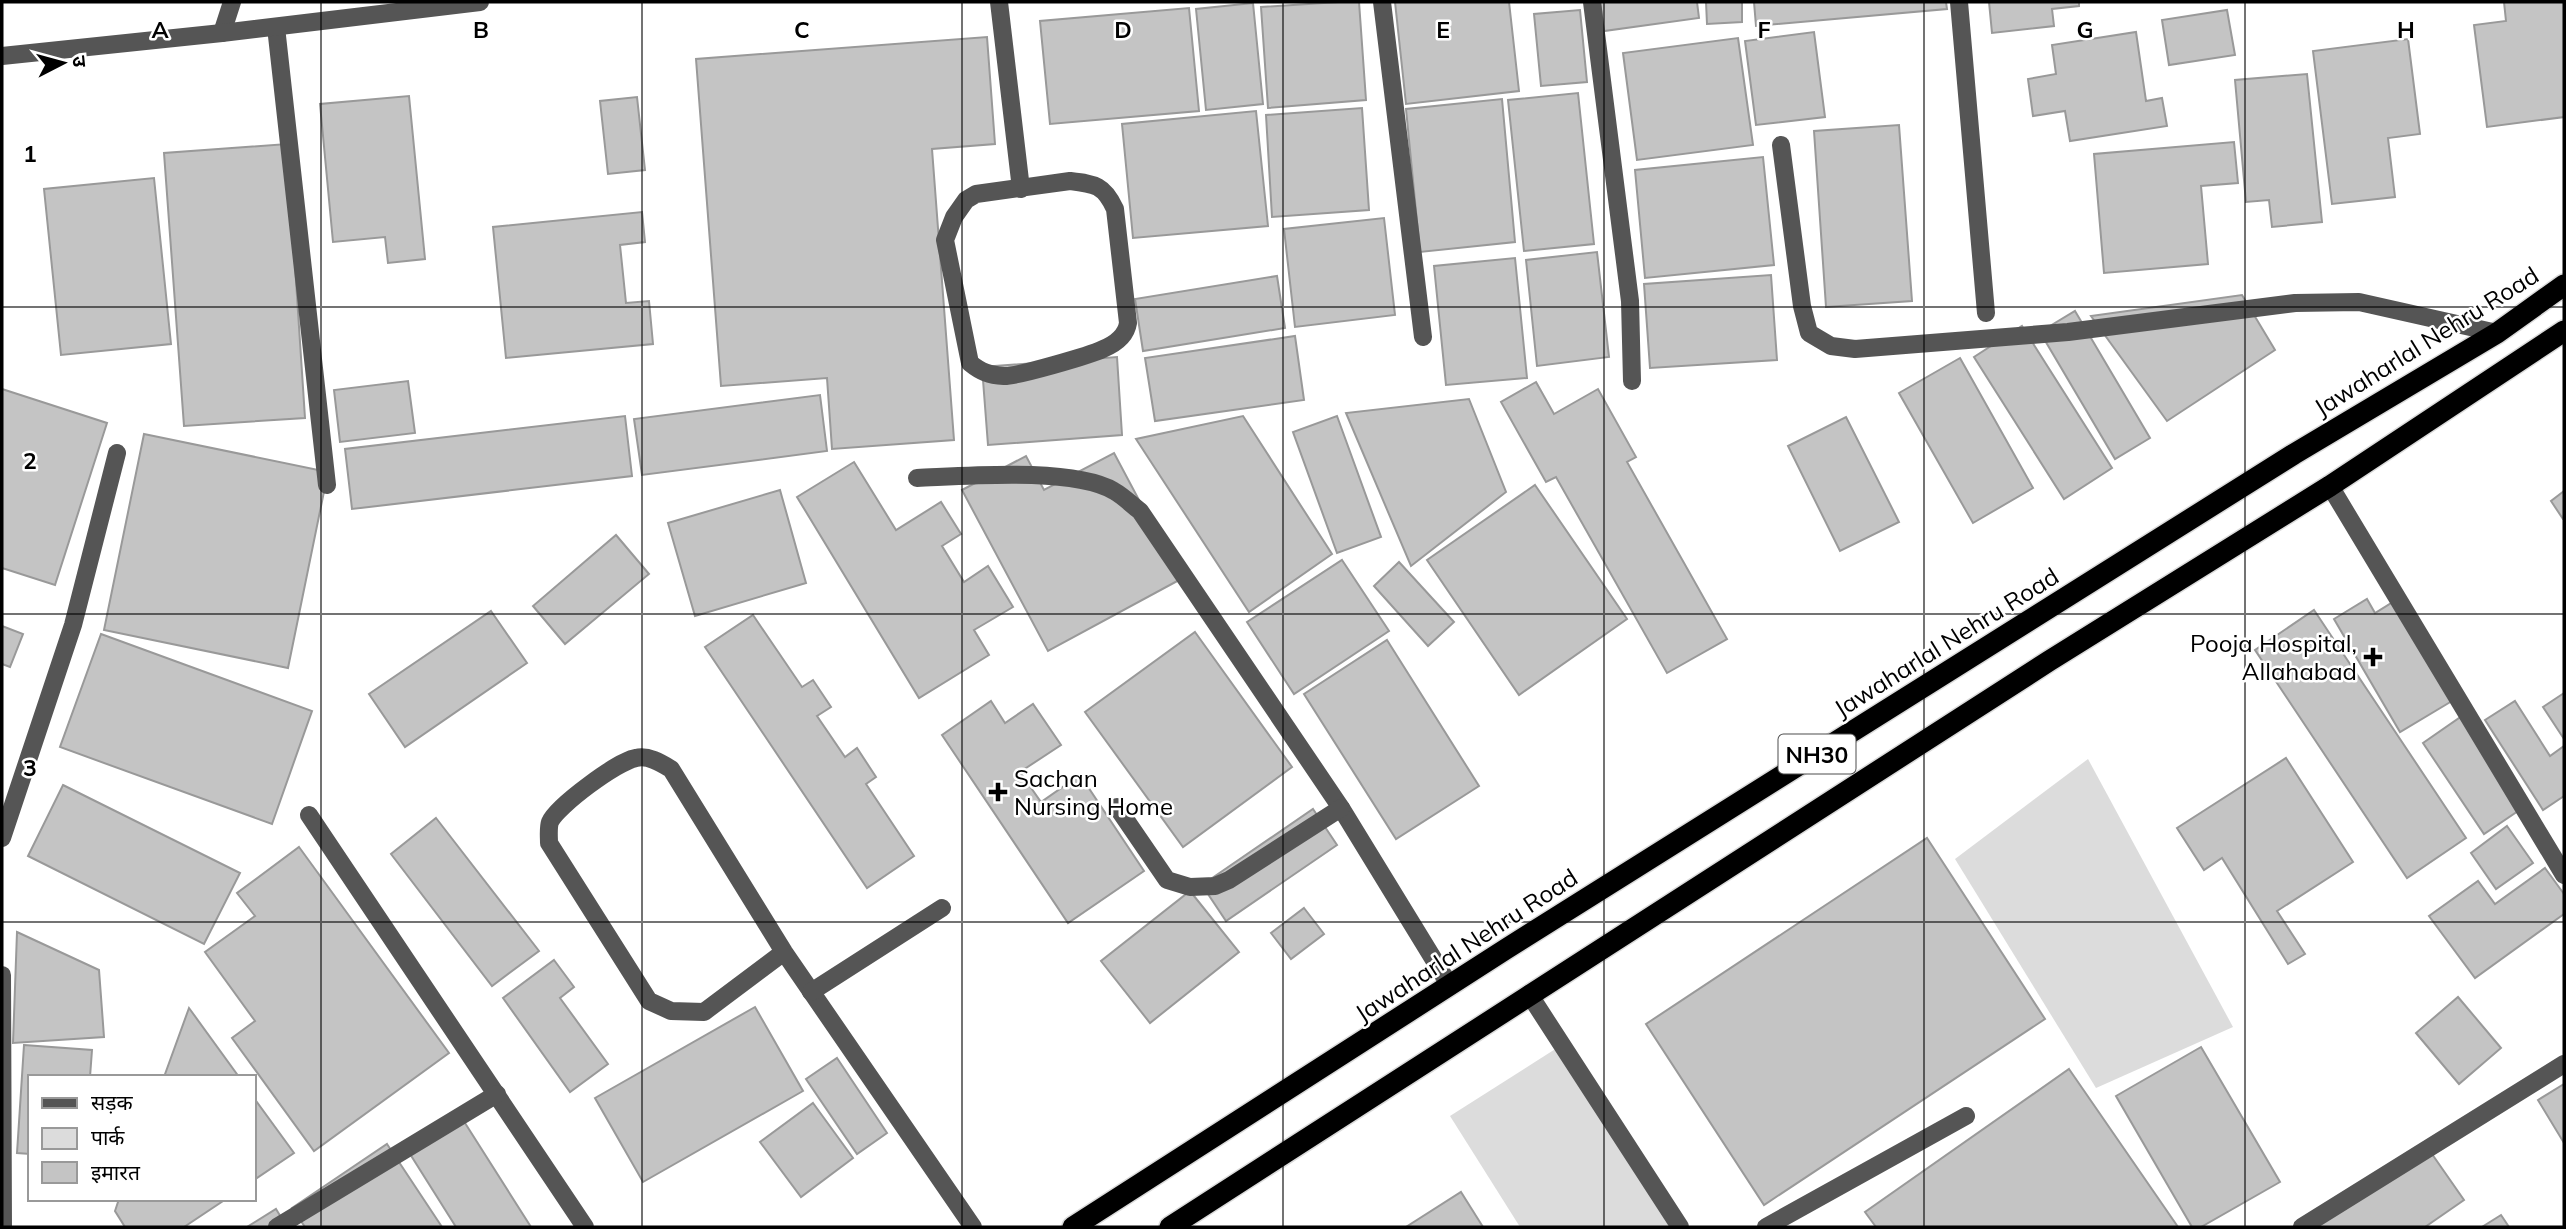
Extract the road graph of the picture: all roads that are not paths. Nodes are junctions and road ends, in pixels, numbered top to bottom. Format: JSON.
{"nodes":[{"id":1,"x":232,"y":2,"type":"edge"},
{"id":2,"x":480,"y":2,"type":"edge"},
{"id":3,"x":999,"y":2,"type":"edge"},
{"id":4,"x":1382,"y":2,"type":"edge"},
{"id":5,"x":1592,"y":2,"type":"edge"},
{"id":6,"x":1959,"y":2,"type":"edge"},
{"id":7,"x":276,"y":27,"type":"junction"},
{"id":8,"x":222,"y":33,"type":"junction"},
{"id":9,"x":2,"y":56,"type":"edge"},
{"id":10,"x":1781,"y":145,"type":"dead end"},
{"id":11,"x":1021,"y":189,"type":"junction"},
{"id":12,"x":2564,"y":285,"type":"edge"},
{"id":13,"x":1986,"y":313,"type":"dead end"},
{"id":14,"x":2564,"y":331,"type":"edge"},
{"id":15,"x":2497,"y":333,"type":"junction"},
{"id":16,"x":1423,"y":337,"type":"dead end"},
{"id":17,"x":1632,"y":381,"type":"dead end"},
{"id":18,"x":117,"y":453,"type":"dead end"},
{"id":19,"x":917,"y":478,"type":"dead end"},
{"id":20,"x":327,"y":485,"type":"dead end"},
{"id":21,"x":2330,"y":486,"type":"junction"},
{"id":22,"x":1117,"y":807,"type":"dead end"},
{"id":23,"x":1341,"y":808,"type":"junction"},
{"id":24,"x":309,"y":815,"type":"dead end"},
{"id":25,"x":2,"y":838,"type":"edge"},
{"id":26,"x":2564,"y":875,"type":"edge"},
{"id":27,"x":942,"y":908,"type":"dead end"},
{"id":28,"x":784,"y":952,"type":"junction"},
{"id":29,"x":2,"y":975,"type":"edge"},
{"id":30,"x":1450,"y":986,"type":"junction"},
{"id":31,"x":811,"y":992,"type":"junction"},
{"id":32,"x":1529,"y":994,"type":"junction"},
{"id":33,"x":2564,"y":1063,"type":"edge"},
{"id":34,"x":497,"y":1094,"type":"junction"},
{"id":35,"x":1966,"y":1116,"type":"dead end"},
{"id":36,"x":3,"y":1227,"type":"edge"},
{"id":37,"x":277,"y":1227,"type":"edge"},
{"id":38,"x":585,"y":1227,"type":"edge"},
{"id":39,"x":973,"y":1227,"type":"edge"},
{"id":40,"x":1073,"y":1227,"type":"edge"},
{"id":41,"x":1170,"y":1227,"type":"edge"},
{"id":42,"x":1680,"y":1227,"type":"edge"},
{"id":43,"x":1766,"y":1227,"type":"edge"},
{"id":44,"x":2302,"y":1227,"type":"edge"}],
"edges":[{"from":1,"to":8,"type":"street"},
{"from":2,"to":7,"type":"street"},
{"from":3,"to":11,"type":"street"},
{"from":4,"to":16,"type":"street"},
{"from":5,"to":17,"type":"street"},
{"from":6,"to":13,"type":"street"},
{"from":7,"to":8,"type":"street"},
{"from":7,"to":20,"type":"street"},
{"from":8,"to":9,"type":"street"},
{"from":10,"to":15,"type":"street"},
{"from":11,"to":11,"type":"street"},
{"from":12,"to":15,"type":"highway","name":"Jawaharlal Nehru Road","number":"NH30"},
{"from":14,"to":21,"type":"highway","number":"NH30"},
{"from":15,"to":30,"type":"highway","name":"Jawaharlal Nehru Road","number":"NH30"},
{"from":18,"to":25,"type":"street"},
{"from":19,"to":23,"type":"street"},
{"from":21,"to":26,"type":"street"},
{"from":21,"to":32,"type":"highway","number":"NH30"},
{"from":22,"to":23,"type":"street"},
{"from":23,"to":30,"type":"street"},
{"from":24,"to":34,"type":"street"},
{"from":27,"to":31,"type":"street"},
{"from":28,"to":28,"type":"street"},
{"from":28,"to":31,"type":"street"},
{"from":29,"to":36,"type":"street"},
{"from":30,"to":40,"type":"highway","name":"Jawaharlal Nehru Road","number":"NH30"},
{"from":31,"to":39,"type":"street"},
{"from":32,"to":41,"type":"highway","number":"NH30"},
{"from":32,"to":42,"type":"street"},
{"from":33,"to":44,"type":"street"},
{"from":34,"to":37,"type":"street"},
{"from":34,"to":38,"type":"street"},
{"from":35,"to":43,"type":"street"}]}
